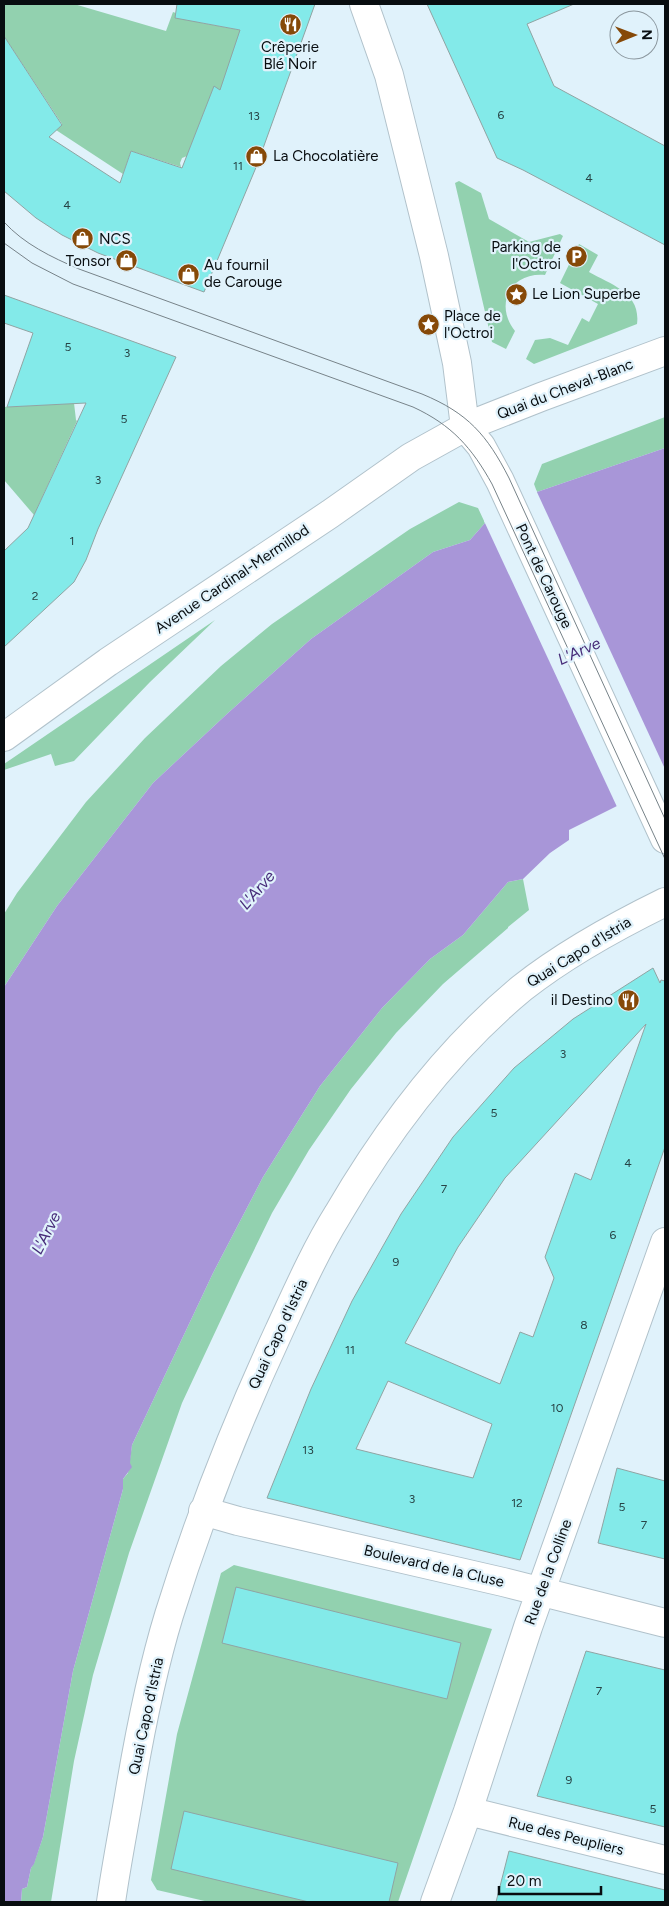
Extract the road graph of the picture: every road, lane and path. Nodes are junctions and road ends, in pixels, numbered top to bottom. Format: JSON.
{"nodes":[{"id":1,"x":364,"y":4,"type":"edge"},
{"id":2,"x":665,"y":351,"type":"edge"},
{"id":3,"x":464,"y":427,"type":"junction"},
{"id":4,"x":4,"y":737,"type":"edge"},
{"id":5,"x":664,"y":837,"type":"edge"},
{"id":6,"x":665,"y":902,"type":"edge"},
{"id":7,"x":665,"y":1242,"type":"edge"},
{"id":8,"x":660,"y":1274,"type":"edge"},
{"id":9,"x":203,"y":1511,"type":"junction"},
{"id":10,"x":542,"y":1591,"type":"junction"},
{"id":11,"x":665,"y":1623,"type":"edge"},
{"id":12,"x":468,"y":1811,"type":"junction"},
{"id":13,"x":665,"y":1860,"type":"edge"},
{"id":14,"x":111,"y":1902,"type":"edge"},
{"id":15,"x":435,"y":1902,"type":"edge"}],
"edges":[{"from":1,"to":3,"type":"street"},
{"from":2,"to":3,"type":"street","name":"Quai du Cheval-Blanc"},
{"from":3,"to":4,"type":"street","name":"Avenue Cardinal-Mermillod"},
{"from":3,"to":5,"type":"street","name":"Pont de Carouge"},
{"from":6,"to":9,"type":"street","name":"Quai Capo d'Istria"},
{"from":7,"to":8,"type":"street","name":"Rue de la Colline"},
{"from":8,"to":10,"type":"street","name":"Rue de la Colline"},
{"from":9,"to":10,"type":"street","name":"Boulevard de la Cluse"},
{"from":9,"to":14,"type":"street","name":"Quai Capo d'Istria"},
{"from":10,"to":11,"type":"street","name":"Boulevard de la Cluse"},
{"from":10,"to":12,"type":"street","name":"Rue de la Colline"},
{"from":12,"to":13,"type":"street","name":"Rue des Peupliers"},
{"from":12,"to":15,"type":"street","name":"Rue de la Colline"}]}
